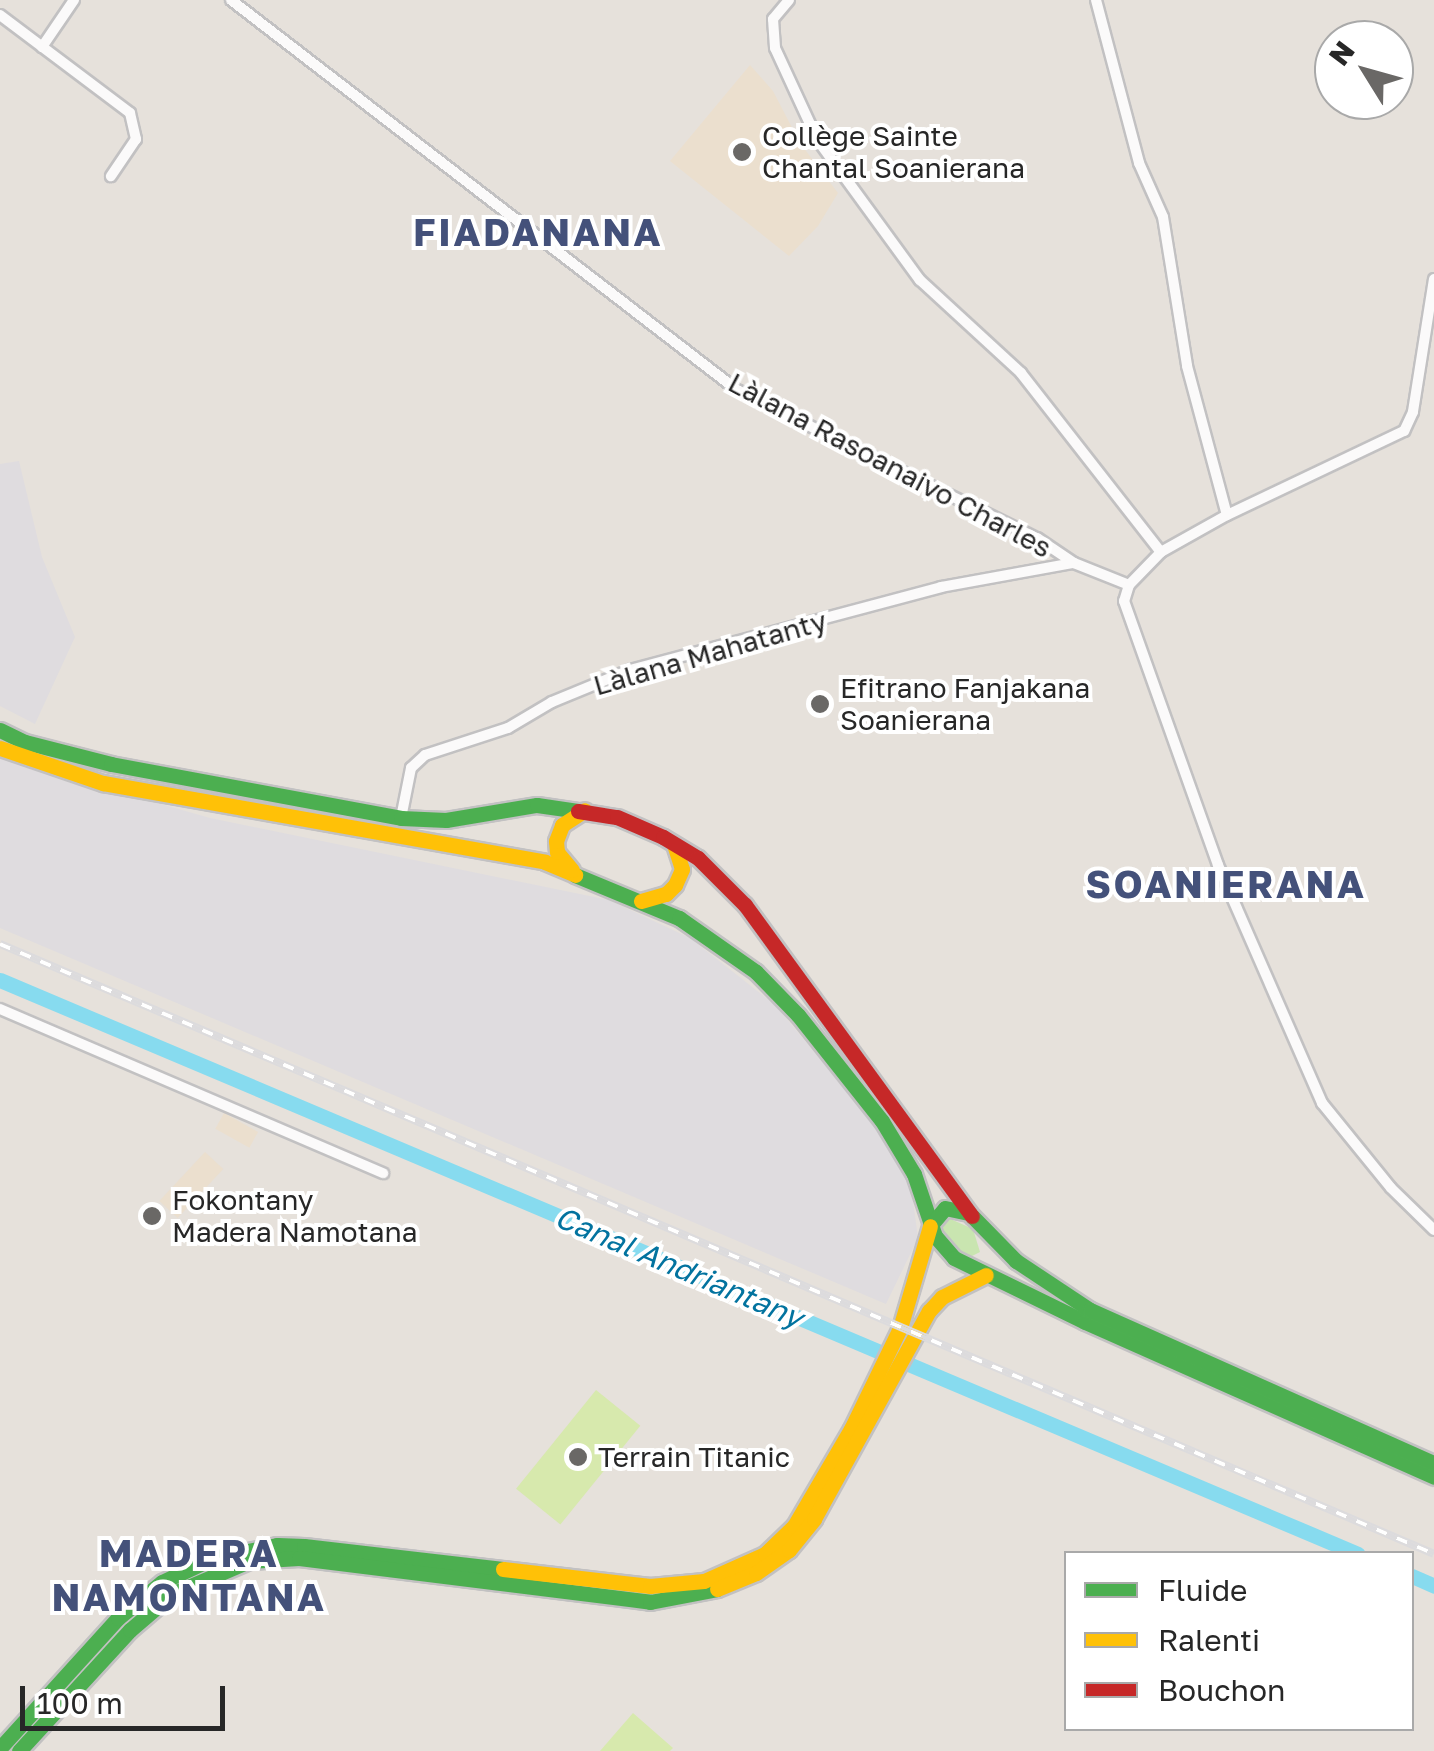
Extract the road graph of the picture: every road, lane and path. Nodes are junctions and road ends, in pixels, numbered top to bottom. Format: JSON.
{"nodes":[{"id":1,"x":74,"y":0,"type":"edge"},
{"id":2,"x":231,"y":0,"type":"edge"},
{"id":3,"x":788,"y":0,"type":"edge"},
{"id":4,"x":1096,"y":0,"type":"edge"},
{"id":5,"x":0,"y":15,"type":"edge"},
{"id":6,"x":42,"y":46,"type":"junction"},
{"id":7,"x":110,"y":176,"type":"dead end"},
{"id":8,"x":1434,"y":278,"type":"edge"},
{"id":9,"x":1227,"y":515,"type":"junction"},
{"id":10,"x":1161,"y":552,"type":"junction"},
{"id":11,"x":1074,"y":563,"type":"junction"},
{"id":12,"x":1129,"y":585,"type":"junction"},
{"id":13,"x":0,"y":730,"type":"edge"},
{"id":14,"x":0,"y":748,"type":"edge"},
{"id":15,"x":586,"y":810,"type":"junction"},
{"id":16,"x":401,"y":818,"type":"junction"},
{"id":17,"x":674,"y":845,"type":"junction"},
{"id":18,"x":575,"y":872,"type":"junction"},
{"id":19,"x":641,"y":901,"type":"junction"},
{"id":20,"x":0,"y":1010,"type":"edge"},
{"id":21,"x":383,"y":1173,"type":"dead end"},
{"id":22,"x":969,"y":1213,"type":"junction"},
{"id":23,"x":930,"y":1226,"type":"junction"},
{"id":24,"x":1434,"y":1230,"type":"edge"},
{"id":25,"x":992,"y":1240,"type":"junction"},
{"id":26,"x":986,"y":1275,"type":"junction"},
{"id":27,"x":901,"y":1342,"type":"junction"},
{"id":28,"x":882,"y":1381,"type":"junction"},
{"id":29,"x":1434,"y":1463,"type":"edge"},
{"id":30,"x":1434,"y":1478,"type":"edge"},
{"id":31,"x":0,"y":1748,"type":"edge"},
{"id":32,"x":19,"y":1751,"type":"edge"}],
"edges":[{"from":1,"to":6,"type":"street"},
{"from":2,"to":11,"type":"street","name":"Làlana Rasoanaivo Charles"},
{"from":3,"to":10,"type":"street"},
{"from":4,"to":9,"type":"street"},
{"from":5,"to":6,"type":"street"},
{"from":6,"to":7,"type":"street"},
{"from":8,"to":9,"type":"street"},
{"from":9,"to":10,"type":"street"},
{"from":10,"to":12,"type":"street"},
{"from":11,"to":12,"type":"street","name":"Làlana Rasoanaivo Charles"},
{"from":11,"to":16,"type":"street","name":"Làlana Mahatanty"},
{"from":12,"to":24,"type":"street"},
{"from":13,"to":16,"type":"main road"},
{"from":14,"to":18,"type":"main road"},
{"from":15,"to":16,"type":"main road"},
{"from":15,"to":17,"type":"main road"},
{"from":15,"to":18,"type":"main road"},
{"from":17,"to":19,"type":"main road"},
{"from":17,"to":22,"type":"main road"},
{"from":18,"to":19,"type":"main road"},
{"from":19,"to":23,"type":"main road"},
{"from":20,"to":21,"type":"street"},
{"from":22,"to":23,"type":"main road"},
{"from":22,"to":25,"type":"main road"},
{"from":23,"to":26,"type":"main road"},
{"from":23,"to":27,"type":"main road"},
{"from":25,"to":26,"type":"main road"},
{"from":25,"to":29,"type":"main road"},
{"from":26,"to":27,"type":"main road"},
{"from":26,"to":30,"type":"main road"},
{"from":27,"to":28,"type":"main road"},
{"from":28,"to":31,"type":"main road"},
{"from":28,"to":32,"type":"main road"}]}
